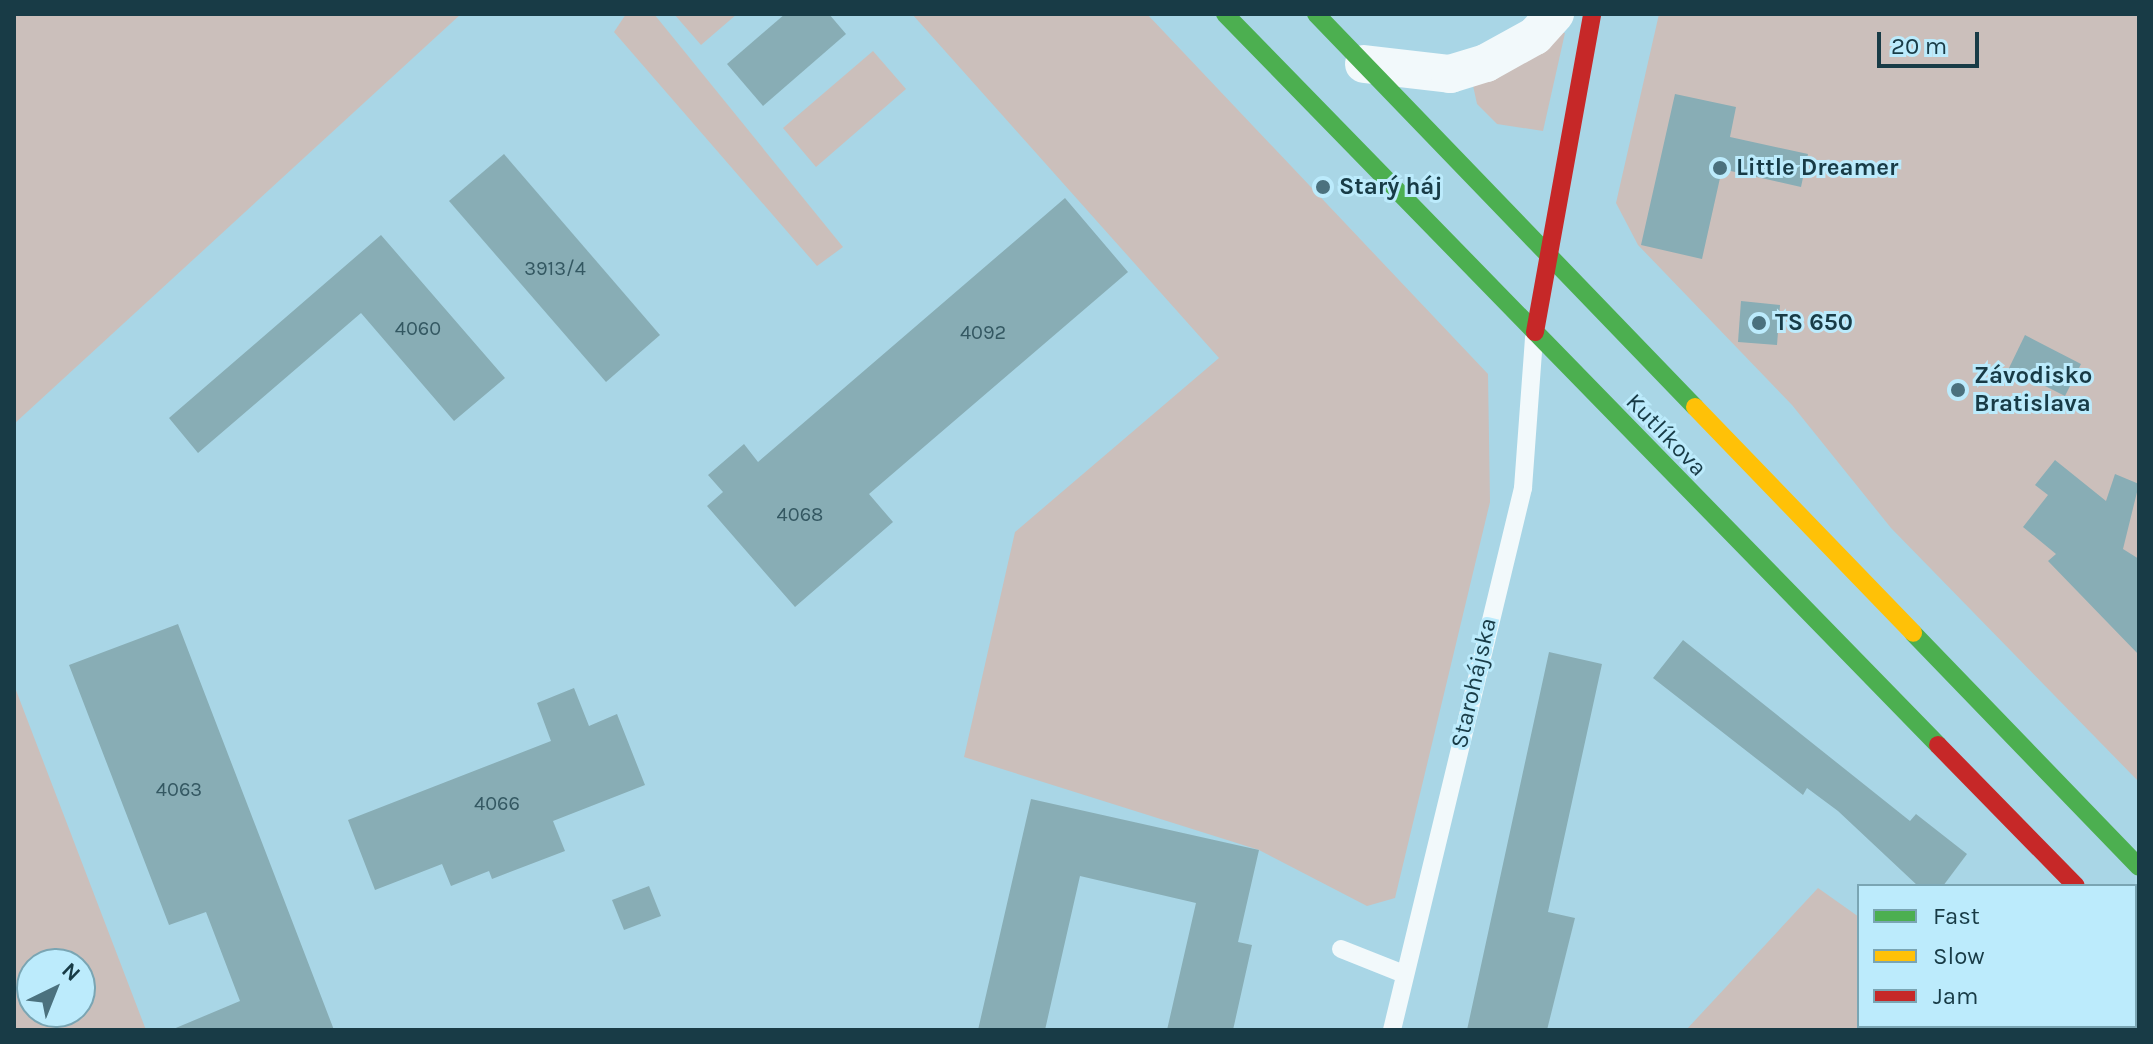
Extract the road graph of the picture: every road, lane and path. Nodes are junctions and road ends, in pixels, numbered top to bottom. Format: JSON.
{"nodes":[{"id":1,"x":1225,"y":14,"type":"edge"},
{"id":2,"x":1316,"y":14,"type":"edge"},
{"id":3,"x":1555,"y":14,"type":"edge"},
{"id":4,"x":1592,"y":14,"type":"edge"},
{"id":5,"x":1364,"y":64,"type":"junction"},
{"id":6,"x":1550,"y":256,"type":"junction"},
{"id":7,"x":1535,"y":332,"type":"junction"},
{"id":8,"x":1578,"y":345,"type":"dead end"},
{"id":9,"x":1620,"y":357,"type":"dead end"},
{"id":10,"x":1663,"y":370,"type":"junction"},
{"id":11,"x":2139,"y":867,"type":"edge"},
{"id":12,"x":2074,"y":884,"type":"edge"},
{"id":13,"x":1341,"y":949,"type":"dead end"},
{"id":14,"x":1404,"y":974,"type":"junction"},
{"id":15,"x":1392,"y":1030,"type":"edge"}],
"edges":[{"from":1,"to":7,"type":"main road","name":"Kutlíkova"},
{"from":2,"to":5,"type":"main road","name":"Kutlíkova"},
{"from":3,"to":5,"type":"street"},
{"from":4,"to":6,"type":"main road","name":"Starohájska"},
{"from":5,"to":6,"type":"main road","name":"Kutlíkova"},
{"from":6,"to":7,"type":"main road","name":"Starohájska"},
{"from":6,"to":10,"type":"main road","name":"Kutlíkova"},
{"from":7,"to":8,"type":"main road"},
{"from":7,"to":12,"type":"main road","name":"Kutlíkova"},
{"from":7,"to":14,"type":"lane","name":"Starohájska"},
{"from":9,"to":10,"type":"main road"},
{"from":10,"to":11,"type":"main road","name":"Kutlíkova"},
{"from":13,"to":14,"type":"lane"},
{"from":14,"to":15,"type":"lane","name":"Starohájska"}]}
